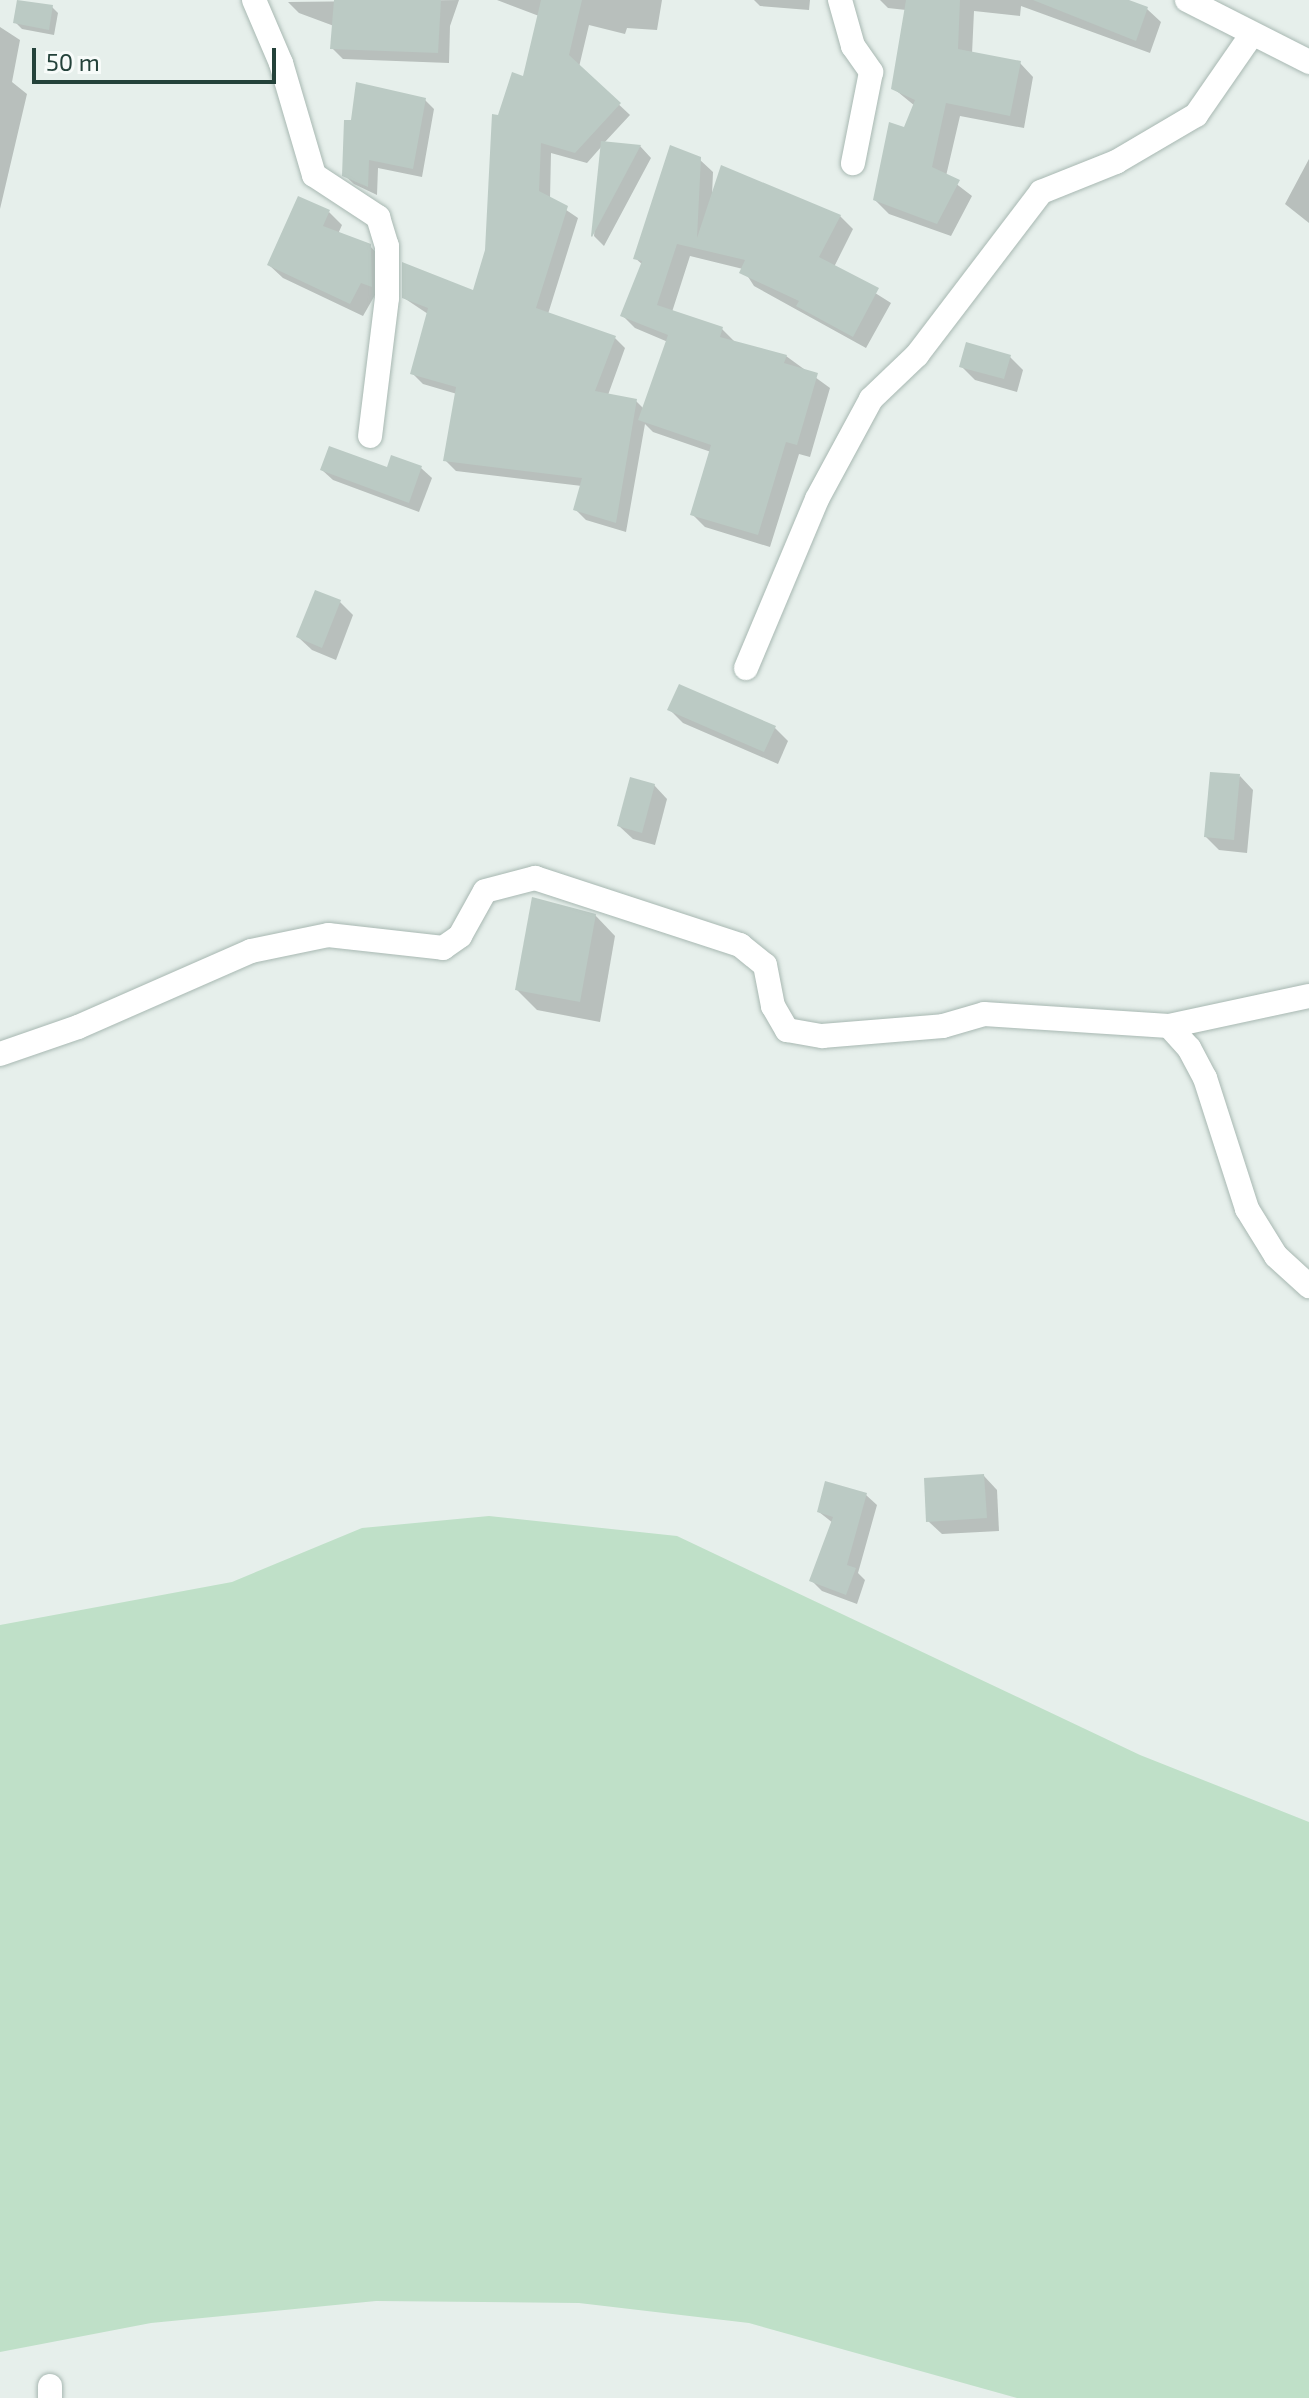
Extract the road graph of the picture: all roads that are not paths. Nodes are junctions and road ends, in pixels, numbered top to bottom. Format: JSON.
{"nodes":[{"id":1,"x":254,"y":0,"type":"edge"},
{"id":2,"x":840,"y":0,"type":"edge"},
{"id":3,"x":1187,"y":0,"type":"edge"},
{"id":4,"x":1252,"y":34,"type":"junction"},
{"id":5,"x":1309,"y":62,"type":"edge"},
{"id":6,"x":853,"y":163,"type":"dead end"},
{"id":7,"x":370,"y":436,"type":"dead end"},
{"id":8,"x":746,"y":668,"type":"dead end"},
{"id":9,"x":1309,"y":996,"type":"edge"},
{"id":10,"x":1169,"y":1026,"type":"junction"},
{"id":11,"x":0,"y":1054,"type":"edge"},
{"id":12,"x":1309,"y":1286,"type":"edge"}],
"edges":[{"from":1,"to":7,"type":"street"},
{"from":2,"to":6,"type":"street"},
{"from":3,"to":4,"type":"street"},
{"from":4,"to":5,"type":"street"},
{"from":4,"to":8,"type":"street"},
{"from":9,"to":10,"type":"street"},
{"from":10,"to":11,"type":"street"},
{"from":10,"to":12,"type":"street"}]}
